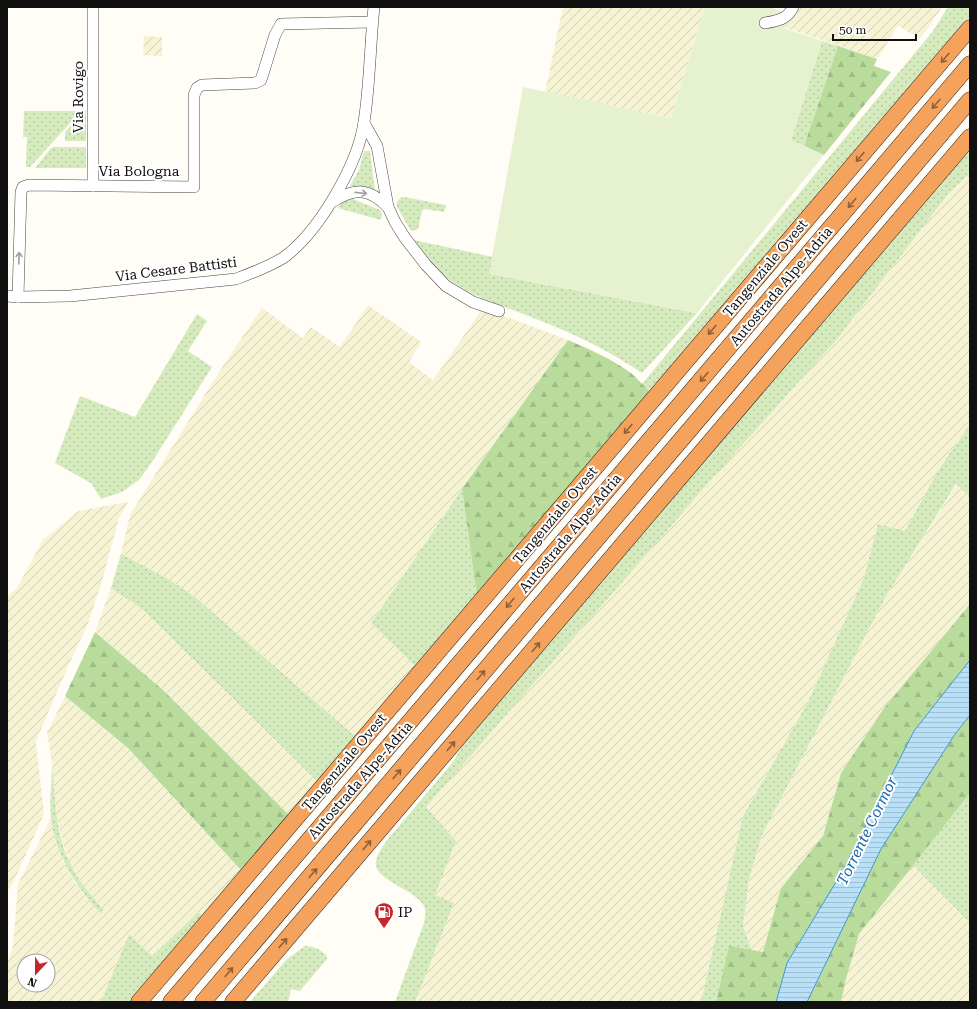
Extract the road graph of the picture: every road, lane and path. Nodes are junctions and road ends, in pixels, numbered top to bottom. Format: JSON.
{"nodes":[{"id":1,"x":93,"y":7,"type":"edge"},
{"id":2,"x":374,"y":7,"type":"edge"},
{"id":3,"x":793,"y":7,"type":"edge"},
{"id":4,"x":372,"y":22,"type":"junction"},
{"id":5,"x":765,"y":23,"type":"dead end"},
{"id":6,"x":970,"y":28,"type":"edge"},
{"id":7,"x":970,"y":64,"type":"edge"},
{"id":8,"x":970,"y":100,"type":"edge"},
{"id":9,"x":364,"y":123,"type":"junction"},
{"id":10,"x":970,"y":137,"type":"edge"},
{"id":11,"x":93,"y":186,"type":"junction"},
{"id":12,"x":331,"y":202,"type":"junction"},
{"id":13,"x":388,"y":207,"type":"junction"},
{"id":14,"x":12,"y":297,"type":"edge"},
{"id":15,"x":499,"y":311,"type":"dead end"},
{"id":16,"x":139,"y":1002,"type":"edge"},
{"id":17,"x":171,"y":1002,"type":"edge"},
{"id":18,"x":204,"y":1002,"type":"edge"},
{"id":19,"x":232,"y":1002,"type":"edge"}],
"edges":[{"from":1,"to":11,"type":"street","name":"Via Rovigo"},
{"from":2,"to":4,"type":"street","name":"Via Cesare Battisti"},
{"from":3,"to":5,"type":"street"},
{"from":4,"to":9,"type":"street","name":"Via Cesare Battisti"},
{"from":4,"to":11,"type":"street","name":"Via Bologna"},
{"from":6,"to":16,"type":"highway","name":"Tangenziale Ovest","one_way":true},
{"from":7,"to":17,"type":"highway","name":"Autostrada Alpe-Adria","one_way":true},
{"from":18,"to":8,"type":"highway","name":"Autostrada Alpe-Adria","one_way":true},
{"from":9,"to":12,"type":"street","name":"Via Cesare Battisti"},
{"from":9,"to":13,"type":"street"},
{"from":19,"to":10,"type":"highway","one_way":true},
{"from":14,"to":11,"type":"street","name":"Via Bologna","one_way":true},
{"from":12,"to":13,"type":"street","one_way":true},
{"from":12,"to":14,"type":"street","name":"Via Cesare Battisti"},
{"from":13,"to":15,"type":"street"}]}
